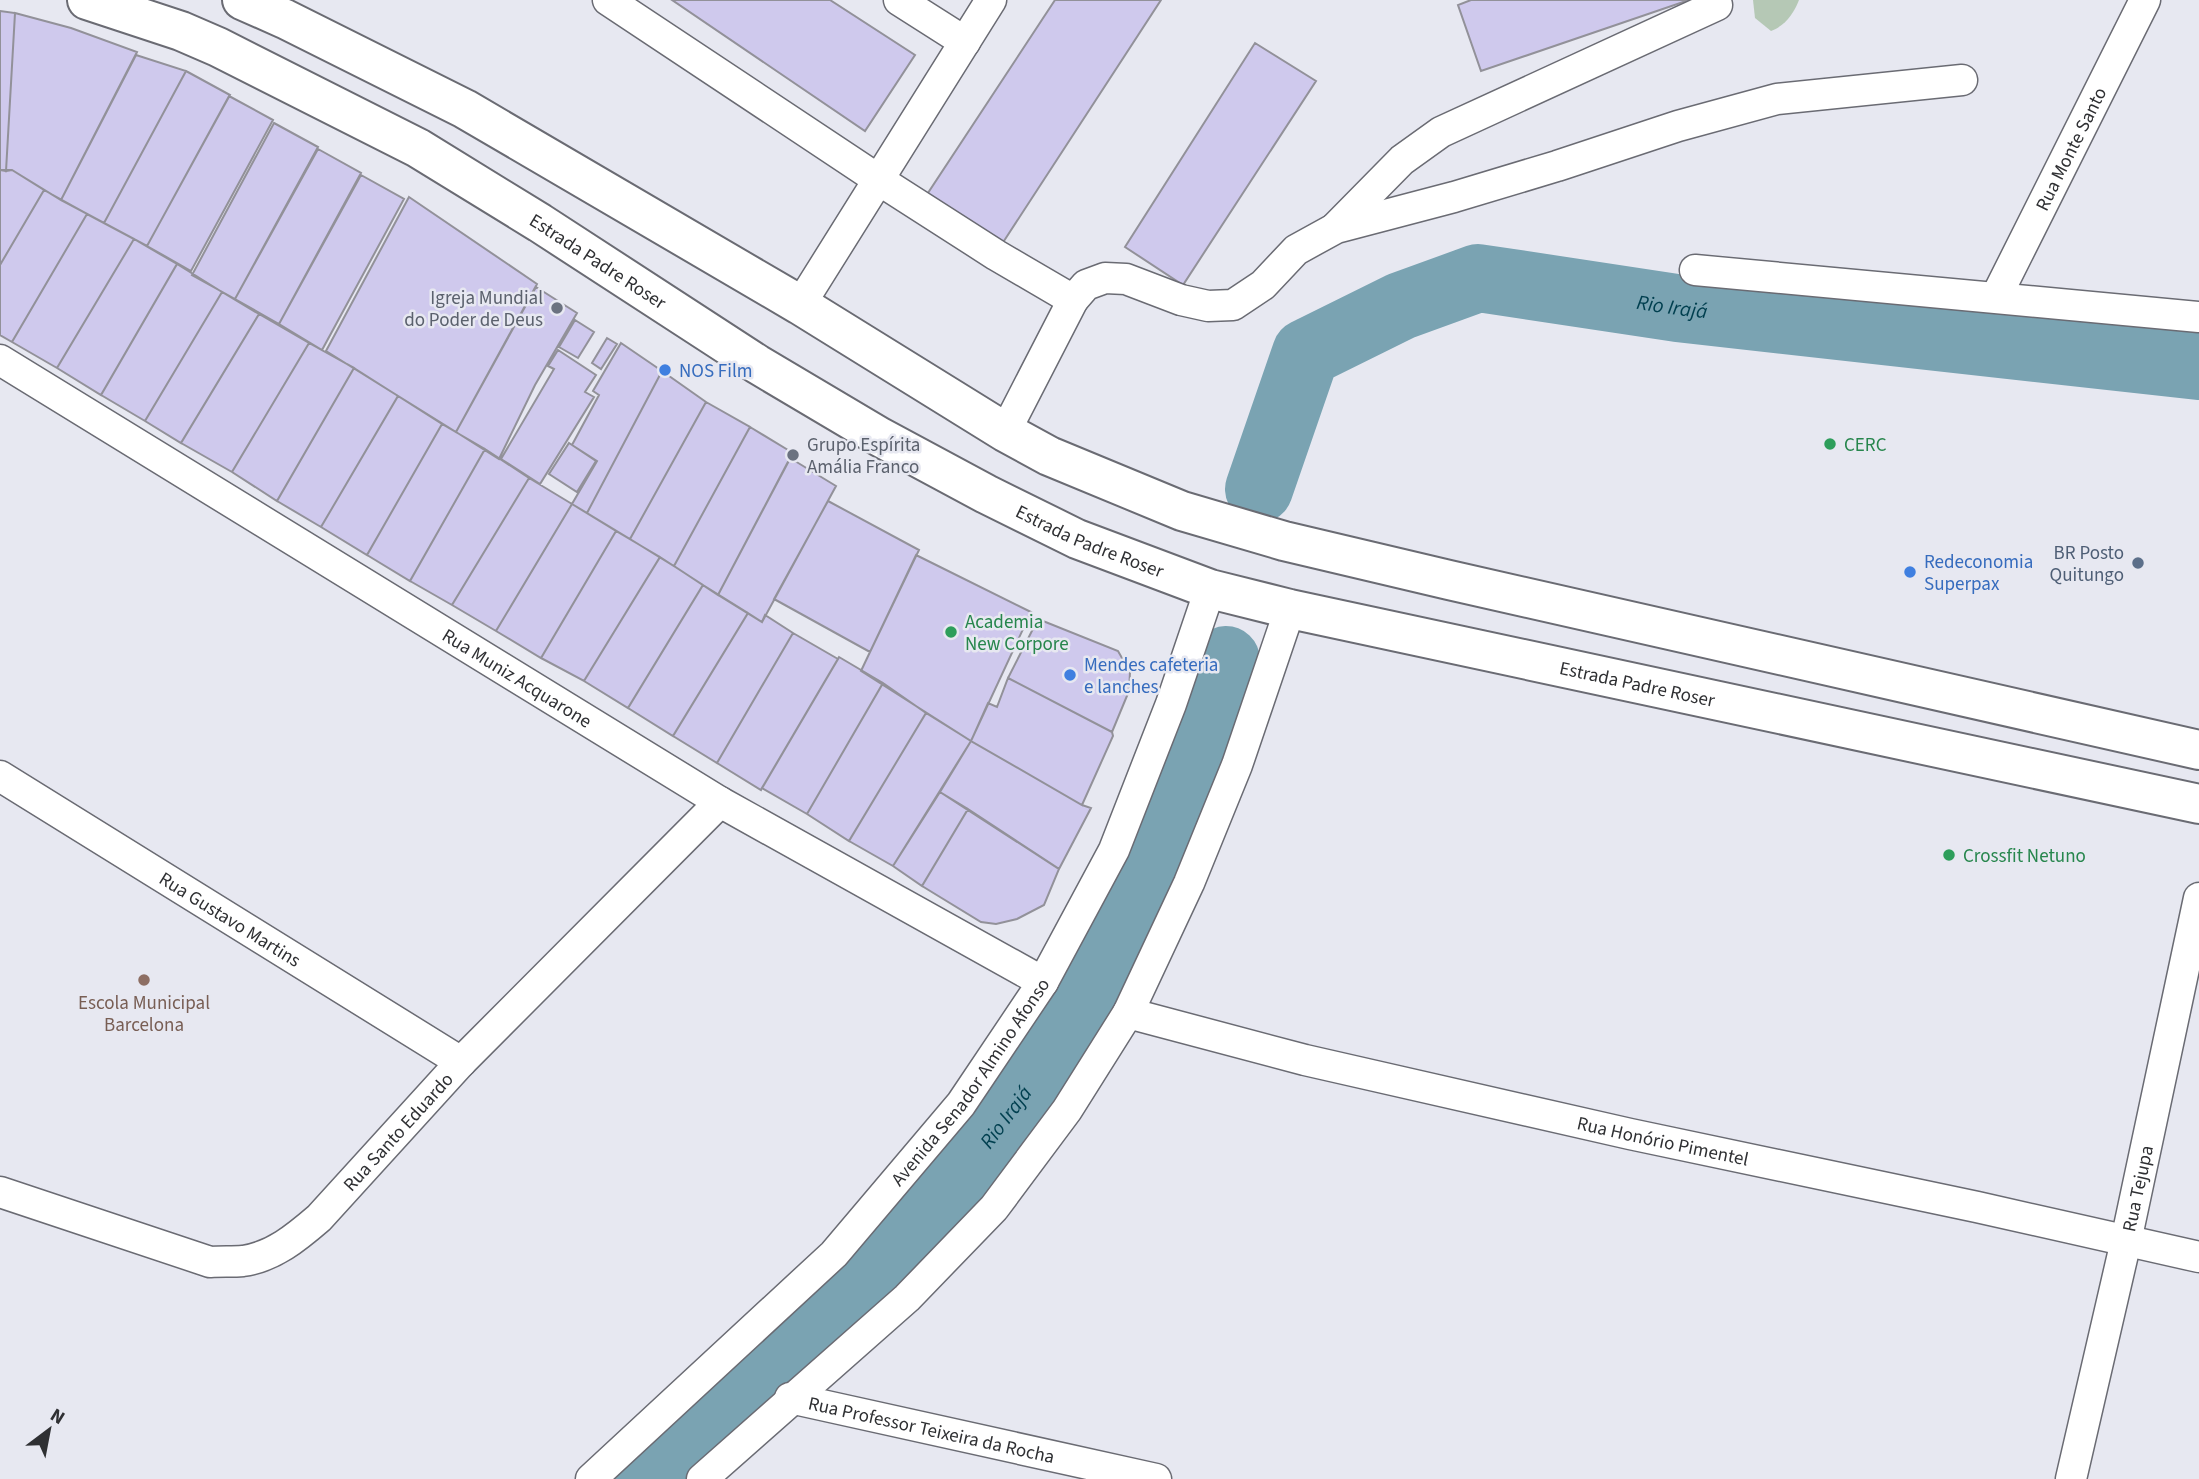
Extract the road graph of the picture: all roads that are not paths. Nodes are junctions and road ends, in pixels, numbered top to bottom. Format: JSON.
{"nodes":[{"id":1,"x":87,"y":0,"type":"edge"},
{"id":2,"x":243,"y":0,"type":"edge"},
{"id":3,"x":608,"y":0,"type":"edge"},
{"id":4,"x":899,"y":0,"type":"edge"},
{"id":5,"x":991,"y":0,"type":"edge"},
{"id":6,"x":2145,"y":0,"type":"edge"},
{"id":7,"x":1717,"y":5,"type":"dead end"},
{"id":8,"x":965,"y":42,"type":"junction"},
{"id":9,"x":1962,"y":80,"type":"dead end"},
{"id":10,"x":879,"y":180,"type":"junction"},
{"id":11,"x":1336,"y":228,"type":"junction"},
{"id":12,"x":1695,"y":270,"type":"dead end"},
{"id":13,"x":1996,"y":297,"type":"junction"},
{"id":14,"x":1073,"y":300,"type":"junction"},
{"id":15,"x":800,"y":305,"type":"junction"},
{"id":16,"x":2199,"y":317,"type":"edge"},
{"id":17,"x":0,"y":360,"type":"edge"},
{"id":18,"x":1004,"y":432,"type":"junction"},
{"id":19,"x":1210,"y":589,"type":"junction"},
{"id":20,"x":1290,"y":609,"type":"junction"},
{"id":21,"x":2199,"y":750,"type":"edge"},
{"id":22,"x":0,"y":776,"type":"edge"},
{"id":23,"x":720,"y":802,"type":"junction"},
{"id":24,"x":2199,"y":804,"type":"edge"},
{"id":25,"x":2199,"y":898,"type":"edge"},
{"id":26,"x":1043,"y":982,"type":"junction"},
{"id":27,"x":1128,"y":1013,"type":"junction"},
{"id":28,"x":461,"y":1062,"type":"junction"},
{"id":29,"x":0,"y":1192,"type":"edge"},
{"id":30,"x":2126,"y":1241,"type":"junction"},
{"id":31,"x":2199,"y":1258,"type":"edge"},
{"id":32,"x":790,"y":1398,"type":"junction"},
{"id":33,"x":591,"y":1479,"type":"edge"},
{"id":34,"x":702,"y":1479,"type":"edge"},
{"id":35,"x":1156,"y":1479,"type":"edge"},
{"id":36,"x":2071,"y":1479,"type":"edge"}],
"edges":[{"from":1,"to":19,"type":"main road","name":"Estrada Padre Roser"},
{"from":2,"to":15,"type":"main road"},
{"from":3,"to":10,"type":"street"},
{"from":4,"to":8,"type":"street"},
{"from":5,"to":8,"type":"street"},
{"from":6,"to":13,"type":"street","name":"Rua Monte Santo"},
{"from":7,"to":11,"type":"street"},
{"from":8,"to":10,"type":"street"},
{"from":9,"to":11,"type":"street"},
{"from":10,"to":14,"type":"street"},
{"from":10,"to":15,"type":"street"},
{"from":11,"to":14,"type":"street"},
{"from":12,"to":13,"type":"street"},
{"from":13,"to":16,"type":"street"},
{"from":14,"to":18,"type":"street"},
{"from":15,"to":18,"type":"main road"},
{"from":17,"to":23,"type":"street","name":"Rua Muniz Acquarone"},
{"from":18,"to":21,"type":"main road"},
{"from":19,"to":20,"type":"main road","name":"Estrada Padre Roser"},
{"from":19,"to":26,"type":"street","name":"Avenida Senador Almino Afonso"},
{"from":20,"to":24,"type":"main road","name":"Estrada Padre Roser"},
{"from":20,"to":27,"type":"street"},
{"from":22,"to":28,"type":"street","name":"Rua Gustavo Martins"},
{"from":23,"to":26,"type":"street","name":"Rua Muniz Acquarone"},
{"from":23,"to":28,"type":"street","name":"Rua Santo Eduardo"},
{"from":25,"to":30,"type":"street","name":"Rua Tejupa"},
{"from":26,"to":33,"type":"street","name":"Avenida Senador Almino Afonso"},
{"from":27,"to":30,"type":"street","name":"Rua Honório Pimentel"},
{"from":27,"to":32,"type":"street"},
{"from":28,"to":29,"type":"street","name":"Rua Santo Eduardo"},
{"from":30,"to":31,"type":"street","name":"Rua Honório Pimentel"},
{"from":30,"to":36,"type":"street","name":"Rua Tejupa"},
{"from":32,"to":34,"type":"street"},
{"from":32,"to":35,"type":"street","name":"Rua Professor Teixeira da Rocha"}]}
